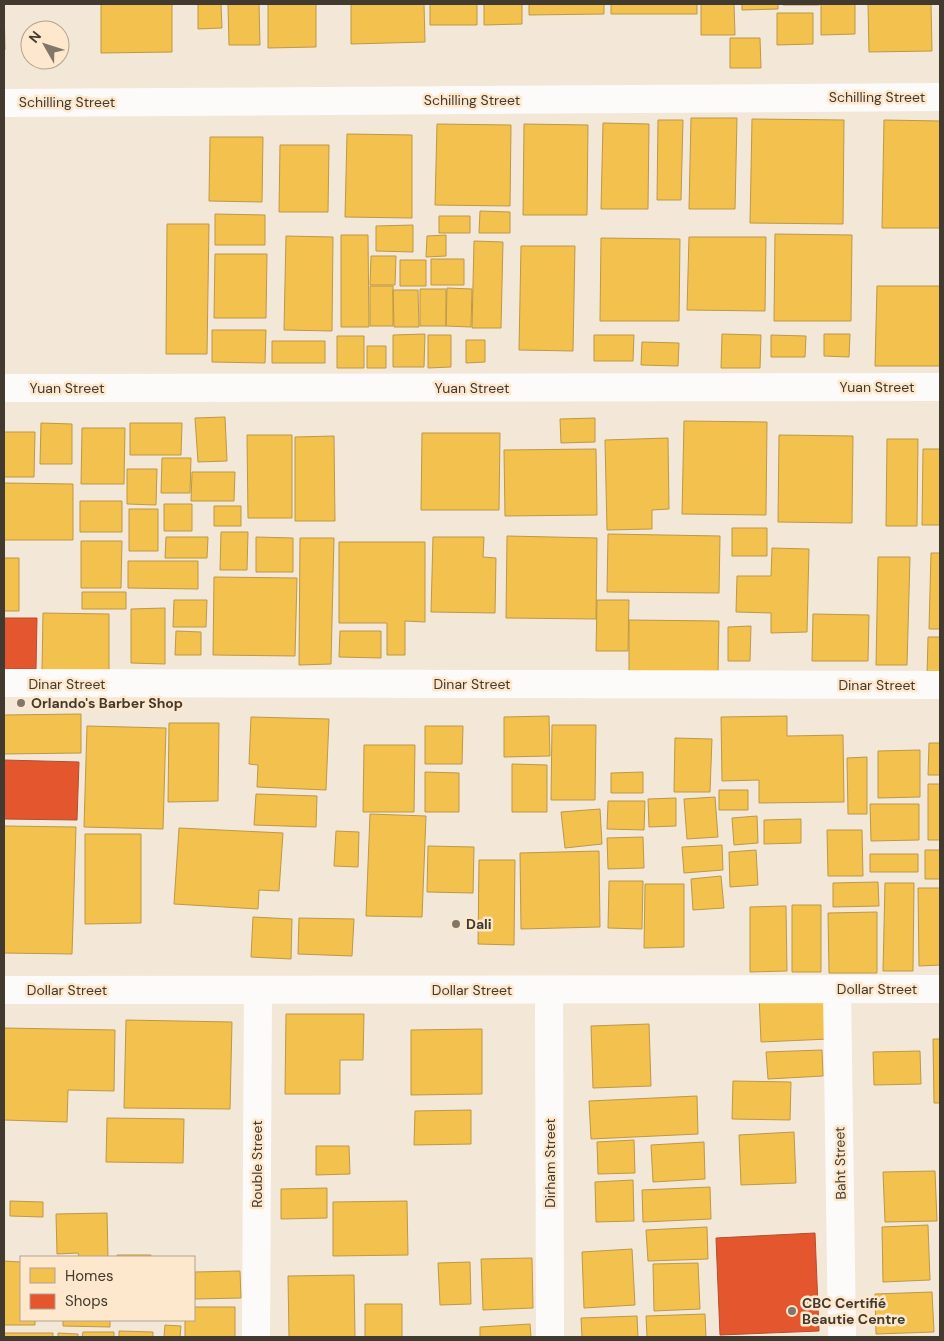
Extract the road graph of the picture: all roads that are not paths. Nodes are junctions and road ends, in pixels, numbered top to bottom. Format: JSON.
{"nodes":[{"id":1,"x":940,"y":97,"type":"edge"},
{"id":2,"x":4,"y":103,"type":"edge"},
{"id":3,"x":940,"y":387,"type":"edge"},
{"id":4,"x":4,"y":388,"type":"edge"},
{"id":5,"x":4,"y":683,"type":"edge"},
{"id":6,"x":940,"y":685,"type":"edge"},
{"id":7,"x":837,"y":989,"type":"junction"},
{"id":8,"x":940,"y":989,"type":"edge"},
{"id":9,"x":4,"y":990,"type":"edge"},
{"id":10,"x":258,"y":990,"type":"junction"},
{"id":11,"x":549,"y":990,"type":"junction"},
{"id":12,"x":256,"y":1337,"type":"edge"},
{"id":13,"x":550,"y":1337,"type":"edge"},
{"id":14,"x":842,"y":1337,"type":"edge"}],
"edges":[{"from":1,"to":2,"type":"street","name":"Schilling Street"},
{"from":3,"to":4,"type":"street","name":"Yuan Street"},
{"from":5,"to":6,"type":"street","name":"Dinar Street"},
{"from":7,"to":8,"type":"street","name":"Dollar Street"},
{"from":7,"to":11,"type":"street","name":"Dollar Street"},
{"from":7,"to":14,"type":"street","name":"Baht Street"},
{"from":9,"to":10,"type":"street","name":"Dollar Street"},
{"from":10,"to":11,"type":"street","name":"Dollar Street"},
{"from":10,"to":12,"type":"street","name":"Rouble Street"},
{"from":11,"to":13,"type":"street","name":"Dirham Street"}]}
